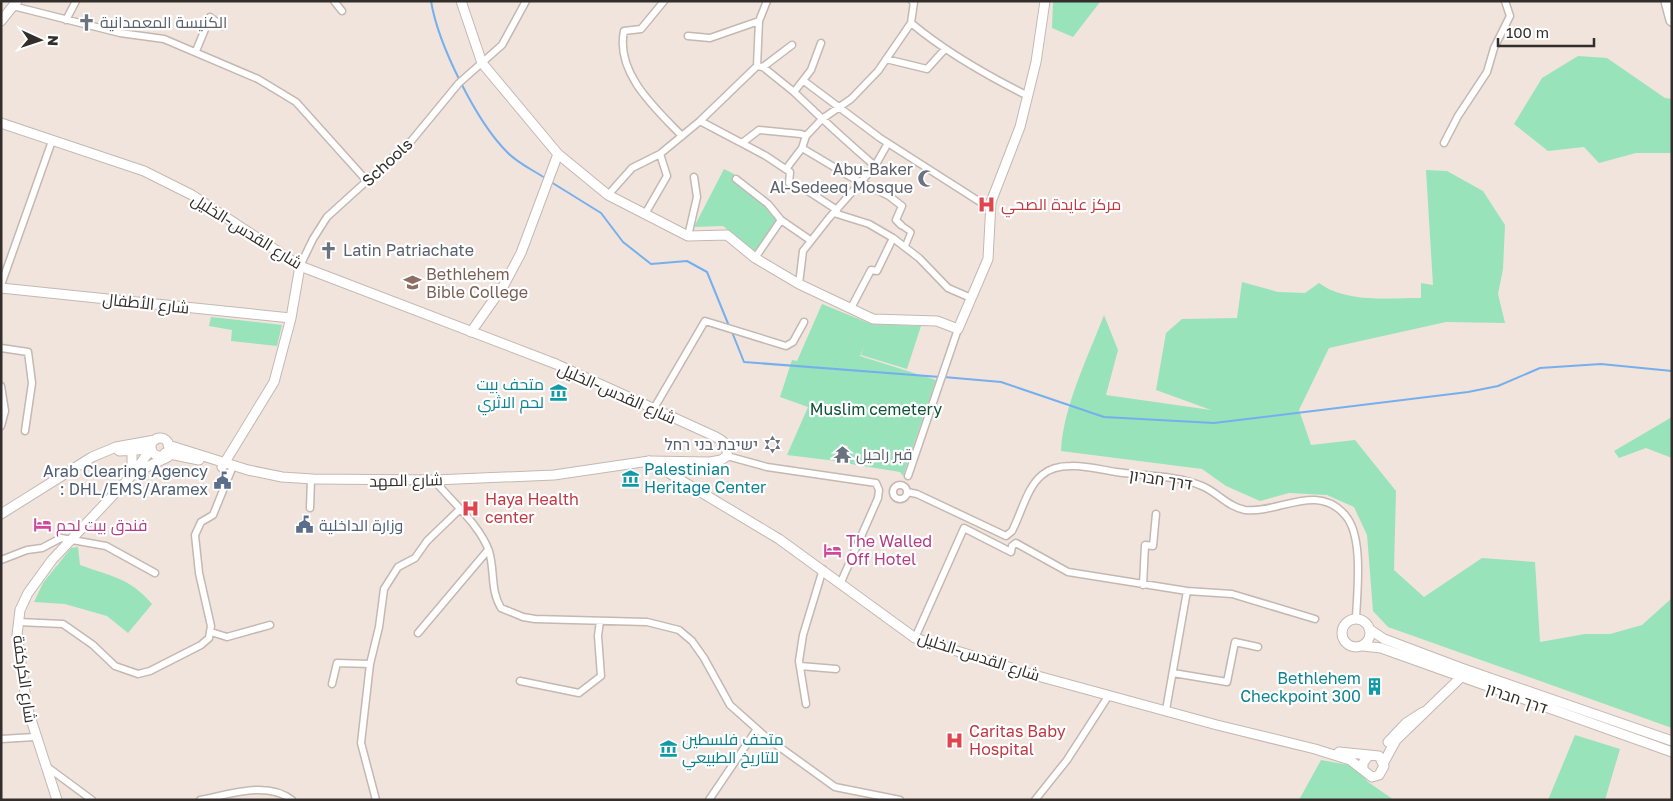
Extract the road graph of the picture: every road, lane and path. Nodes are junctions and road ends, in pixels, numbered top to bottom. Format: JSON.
{"nodes":[{"id":1,"x":76,"y":1,"type":"edge"},
{"id":2,"x":334,"y":1,"type":"edge"},
{"id":3,"x":461,"y":1,"type":"edge"},
{"id":4,"x":526,"y":1,"type":"edge"},
{"id":5,"x":664,"y":1,"type":"edge"},
{"id":6,"x":767,"y":1,"type":"edge"},
{"id":7,"x":912,"y":1,"type":"edge"},
{"id":8,"x":1045,"y":1,"type":"edge"},
{"id":9,"x":1505,"y":1,"type":"edge"},
{"id":10,"x":1667,"y":1,"type":"edge"},
{"id":11,"x":15,"y":4,"type":"edge"},
{"id":12,"x":342,"y":12,"type":"dead end"},
{"id":13,"x":66,"y":20,"type":"junction"},
{"id":14,"x":1672,"y":20,"type":"edge"},
{"id":15,"x":1,"y":21,"type":"edge"},
{"id":16,"x":759,"y":21,"type":"junction"},
{"id":17,"x":911,"y":23,"type":"junction"},
{"id":18,"x":222,"y":26,"type":"dead end"},
{"id":19,"x":688,"y":36,"type":"dead end"},
{"id":20,"x":821,"y":43,"type":"dead end"},
{"id":21,"x":792,"y":46,"type":"dead end"},
{"id":22,"x":944,"y":49,"type":"junction"},
{"id":23,"x":196,"y":51,"type":"junction"},
{"id":24,"x":886,"y":59,"type":"junction"},
{"id":25,"x":482,"y":63,"type":"junction"},
{"id":26,"x":760,"y":67,"type":"junction"},
{"id":27,"x":804,"y":81,"type":"junction"},
{"id":28,"x":794,"y":92,"type":"junction"},
{"id":29,"x":1028,"y":96,"type":"junction"},
{"id":30,"x":839,"y":108,"type":"junction"},
{"id":31,"x":822,"y":119,"type":"junction"},
{"id":32,"x":700,"y":120,"type":"junction"},
{"id":33,"x":1,"y":123,"type":"edge"},
{"id":34,"x":682,"y":136,"type":"junction"},
{"id":35,"x":806,"y":136,"type":"junction"},
{"id":36,"x":52,"y":141,"type":"junction"},
{"id":37,"x":742,"y":143,"type":"junction"},
{"id":38,"x":888,"y":143,"type":"junction"},
{"id":39,"x":1444,"y":143,"type":"dead end"},
{"id":40,"x":802,"y":148,"type":"junction"},
{"id":41,"x":558,"y":154,"type":"junction"},
{"id":42,"x":660,"y":154,"type":"junction"},
{"id":43,"x":875,"y":166,"type":"junction"},
{"id":44,"x":786,"y":169,"type":"junction"},
{"id":45,"x":694,"y":177,"type":"dead end"},
{"id":46,"x":736,"y":178,"type":"dead end"},
{"id":47,"x":366,"y":180,"type":"junction"},
{"id":48,"x":862,"y":182,"type":"junction"},
{"id":49,"x":608,"y":195,"type":"junction"},
{"id":50,"x":991,"y":209,"type":"junction"},
{"id":51,"x":836,"y":212,"type":"junction"},
{"id":52,"x":645,"y":214,"type":"junction"},
{"id":53,"x":781,"y":220,"type":"junction"},
{"id":54,"x":901,"y":225,"type":"joint"},
{"id":55,"x":688,"y":236,"type":"junction"},
{"id":56,"x":893,"y":238,"type":"junction"},
{"id":57,"x":810,"y":240,"type":"junction"},
{"id":58,"x":905,"y":247,"type":"junction"},
{"id":59,"x":755,"y":258,"type":"junction"},
{"id":60,"x":300,"y":266,"type":"junction"},
{"id":61,"x":799,"y":284,"type":"junction"},
{"id":62,"x":1,"y":287,"type":"edge"},
{"id":63,"x":971,"y":298,"type":"junction"},
{"id":64,"x":851,"y":308,"type":"junction"},
{"id":65,"x":291,"y":318,"type":"junction"},
{"id":66,"x":804,"y":322,"type":"dead end"},
{"id":67,"x":958,"y":329,"type":"junction"},
{"id":68,"x":471,"y":332,"type":"junction"},
{"id":69,"x":1,"y":348,"type":"edge"},
{"id":70,"x":1,"y":386,"type":"edge"},
{"id":71,"x":653,"y":410,"type":"junction"},
{"id":72,"x":1,"y":426,"type":"edge"},
{"id":73,"x":25,"y":431,"type":"dead end"},
{"id":74,"x":154,"y":440,"type":"junction"},
{"id":75,"x":152,"y":449,"type":"junction"},
{"id":76,"x":128,"y":450,"type":"junction"},
{"id":77,"x":165,"y":451,"type":"junction"},
{"id":78,"x":180,"y":455,"type":"junction"},
{"id":79,"x":727,"y":456,"type":"junction"},
{"id":80,"x":649,"y":461,"type":"junction"},
{"id":81,"x":155,"y":463,"type":"junction"},
{"id":82,"x":227,"y":465,"type":"junction"},
{"id":83,"x":132,"y":474,"type":"junction"},
{"id":84,"x":908,"y":476,"type":"dead end"},
{"id":85,"x":311,"y":479,"type":"junction"},
{"id":86,"x":434,"y":480,"type":"junction"},
{"id":87,"x":907,"y":492,"type":"dead end"},
{"id":88,"x":310,"y":508,"type":"dead end"},
{"id":89,"x":459,"y":510,"type":"junction"},
{"id":90,"x":1,"y":514,"type":"edge"},
{"id":91,"x":1156,"y":514,"type":"dead end"},
{"id":92,"x":1,"y":518,"type":"edge"},
{"id":93,"x":72,"y":541,"type":"junction"},
{"id":94,"x":488,"y":550,"type":"junction"},
{"id":95,"x":1,"y":560,"type":"edge"},
{"id":96,"x":823,"y":570,"type":"junction"},
{"id":97,"x":155,"y":572,"type":"dead end"},
{"id":98,"x":841,"y":582,"type":"junction"},
{"id":99,"x":1143,"y":585,"type":"junction"},
{"id":100,"x":1187,"y":591,"type":"junction"},
{"id":101,"x":1315,"y":619,"type":"dead end"},
{"id":102,"x":1356,"y":619,"type":"junction"},
{"id":103,"x":600,"y":620,"type":"junction"},
{"id":104,"x":18,"y":622,"type":"junction"},
{"id":105,"x":270,"y":624,"type":"dead end"},
{"id":106,"x":1369,"y":629,"type":"junction"},
{"id":107,"x":211,"y":632,"type":"junction"},
{"id":108,"x":418,"y":633,"type":"dead end"},
{"id":109,"x":915,"y":638,"type":"junction"},
{"id":110,"x":1363,"y":646,"type":"junction"},
{"id":111,"x":1258,"y":647,"type":"dead end"},
{"id":112,"x":370,"y":664,"type":"junction"},
{"id":113,"x":800,"y":666,"type":"junction"},
{"id":114,"x":1461,"y":668,"type":"junction"},
{"id":115,"x":836,"y":669,"type":"dead end"},
{"id":116,"x":1173,"y":672,"type":"junction"},
{"id":117,"x":1457,"y":677,"type":"junction"},
{"id":118,"x":520,"y":681,"type":"dead end"},
{"id":119,"x":332,"y":684,"type":"dead end"},
{"id":120,"x":1109,"y":695,"type":"junction"},
{"id":121,"x":806,"y":704,"type":"dead end"},
{"id":122,"x":1432,"y":707,"type":"junction"},
{"id":123,"x":1166,"y":710,"type":"junction"},
{"id":124,"x":756,"y":729,"type":"junction"},
{"id":125,"x":35,"y":737,"type":"junction"},
{"id":126,"x":1,"y":739,"type":"edge"},
{"id":127,"x":1396,"y":740,"type":"junction"},
{"id":128,"x":1672,"y":741,"type":"edge"},
{"id":129,"x":1384,"y":746,"type":"junction"},
{"id":130,"x":1315,"y":749,"type":"junction"},
{"id":131,"x":1672,"y":752,"type":"edge"},
{"id":132,"x":1371,"y":755,"type":"junction"},
{"id":133,"x":1384,"y":762,"type":"junction"},
{"id":134,"x":46,"y":766,"type":"junction"},
{"id":135,"x":1363,"y":770,"type":"junction"},
{"id":136,"x":57,"y":800,"type":"edge"},
{"id":137,"x":92,"y":800,"type":"edge"},
{"id":138,"x":200,"y":800,"type":"edge"},
{"id":139,"x":292,"y":800,"type":"edge"},
{"id":140,"x":376,"y":800,"type":"edge"},
{"id":141,"x":709,"y":800,"type":"edge"},
{"id":142,"x":900,"y":800,"type":"edge"},
{"id":143,"x":1035,"y":800,"type":"edge"}],
"edges":[{"from":1,"to":13,"type":"street"},
{"from":2,"to":12,"type":"street"},
{"from":3,"to":25,"type":"street"},
{"from":4,"to":25,"type":"street","name":"Schools"},
{"from":5,"to":34,"type":"street"},
{"from":6,"to":16,"type":"street"},
{"from":7,"to":17,"type":"street"},
{"from":8,"to":29,"type":"street"},
{"from":9,"to":39,"type":"street"},
{"from":10,"to":14,"type":"highway"},
{"from":11,"to":13,"type":"street"},
{"from":11,"to":15,"type":"street"},
{"from":13,"to":23,"type":"street"},
{"from":16,"to":19,"type":"street"},
{"from":16,"to":26,"type":"street"},
{"from":17,"to":22,"type":"street"},
{"from":17,"to":24,"type":"street"},
{"from":18,"to":23,"type":"street"},
{"from":20,"to":27,"type":"street"},
{"from":21,"to":26,"type":"street"},
{"from":22,"to":24,"type":"street"},
{"from":22,"to":29,"type":"street"},
{"from":23,"to":47,"type":"street"},
{"from":24,"to":30,"type":"street"},
{"from":25,"to":41,"type":"street"},
{"from":25,"to":47,"type":"street","name":"Schools"},
{"from":26,"to":28,"type":"street"},
{"from":26,"to":32,"type":"street"},
{"from":27,"to":28,"type":"street"},
{"from":27,"to":30,"type":"street"},
{"from":28,"to":31,"type":"street"},
{"from":29,"to":50,"type":"street"},
{"from":30,"to":31,"type":"street"},
{"from":30,"to":38,"type":"street"},
{"from":31,"to":35,"type":"street"},
{"from":31,"to":43,"type":"street"},
{"from":32,"to":34,"type":"street"},
{"from":32,"to":37,"type":"street"},
{"from":33,"to":36,"type":"street","name":"شارع القدس-الخليل"},
{"from":34,"to":42,"type":"street"},
{"from":35,"to":37,"type":"street"},
{"from":35,"to":40,"type":"street"},
{"from":36,"to":60,"type":"street","name":"شارع القدس-الخليل"},
{"from":36,"to":62,"type":"street"},
{"from":37,"to":44,"type":"street"},
{"from":38,"to":43,"type":"street"},
{"from":38,"to":50,"type":"street"},
{"from":40,"to":44,"type":"street"},
{"from":40,"to":48,"type":"street"},
{"from":41,"to":49,"type":"street"},
{"from":41,"to":68,"type":"street"},
{"from":42,"to":49,"type":"street"},
{"from":42,"to":52,"type":"street"},
{"from":43,"to":48,"type":"street"},
{"from":44,"to":51,"type":"street"},
{"from":45,"to":55,"type":"street"},
{"from":46,"to":53,"type":"street"},
{"from":47,"to":60,"type":"street","name":"Schools"},
{"from":48,"to":51,"type":"street"},
{"from":48,"to":54,"type":"street"},
{"from":49,"to":52,"type":"street"},
{"from":50,"to":63,"type":"street"},
{"from":51,"to":56,"type":"street"},
{"from":51,"to":57,"type":"street"},
{"from":52,"to":55,"type":"street"},
{"from":53,"to":57,"type":"street"},
{"from":53,"to":59,"type":"street"},
{"from":54,"to":58,"type":"street"},
{"from":55,"to":59,"type":"street"},
{"from":56,"to":58,"type":"street"},
{"from":56,"to":64,"type":"street"},
{"from":57,"to":61,"type":"street"},
{"from":58,"to":63,"type":"street"},
{"from":59,"to":61,"type":"street"},
{"from":60,"to":65,"type":"street"},
{"from":60,"to":68,"type":"street","name":"شارع القدس-الخليل"},
{"from":61,"to":64,"type":"street"},
{"from":62,"to":65,"type":"street","name":"شارع الأطفال"},
{"from":63,"to":67,"type":"street"},
{"from":64,"to":67,"type":"street"},
{"from":65,"to":82,"type":"street"},
{"from":66,"to":71,"type":"street"},
{"from":67,"to":84,"type":"street"},
{"from":68,"to":71,"type":"street","name":"شارع القدس-الخليل"},
{"from":69,"to":73,"type":"street"},
{"from":70,"to":72,"type":"street"},
{"from":71,"to":79,"type":"street","name":"شارع القدس-الخليل"},
{"from":74,"to":75,"type":"street"},
{"from":74,"to":77,"type":"street"},
{"from":74,"to":90,"type":"street"},
{"from":75,"to":76,"type":"street"},
{"from":75,"to":77,"type":"street"},
{"from":75,"to":83,"type":"street","name":"شارع الكركفة"},
{"from":76,"to":83,"type":"street"},
{"from":76,"to":92,"type":"street"},
{"from":77,"to":78,"type":"street"},
{"from":77,"to":81,"type":"street"},
{"from":77,"to":82,"type":"street","name":"شارع المهد"},
{"from":78,"to":81,"type":"street"},
{"from":78,"to":82,"type":"street"},
{"from":79,"to":80,"type":"street"},
{"from":79,"to":98,"type":"street"},
{"from":80,"to":86,"type":"street","name":"شارع المهد"},
{"from":80,"to":96,"type":"street","name":"شارع القدس-الخليل"},
{"from":81,"to":83,"type":"street"},
{"from":82,"to":85,"type":"street","name":"شارع المهد"},
{"from":82,"to":107,"type":"street"},
{"from":83,"to":93,"type":"street","name":"شارع الكركفة"},
{"from":85,"to":86,"type":"street","name":"شارع المهد"},
{"from":85,"to":88,"type":"street"},
{"from":86,"to":89,"type":"street"},
{"from":87,"to":102,"type":"street","name":"דרך חברון"},
{"from":89,"to":94,"type":"street"},
{"from":89,"to":112,"type":"street"},
{"from":91,"to":99,"type":"street"},
{"from":93,"to":95,"type":"street"},
{"from":93,"to":97,"type":"street"},
{"from":93,"to":104,"type":"street","name":"شارع الكركفة"},
{"from":94,"to":103,"type":"street"},
{"from":94,"to":108,"type":"street"},
{"from":96,"to":98,"type":"street","name":"شارع القدس-الخليل"},
{"from":96,"to":113,"type":"street"},
{"from":98,"to":109,"type":"street","name":"شارع القدس-الخليل"},
{"from":99,"to":100,"type":"street"},
{"from":99,"to":109,"type":"street"},
{"from":100,"to":101,"type":"street"},
{"from":100,"to":116,"type":"street"},
{"from":102,"to":106,"type":"street"},
{"from":102,"to":110,"type":"street"},
{"from":103,"to":118,"type":"street"},
{"from":103,"to":124,"type":"street"},
{"from":104,"to":107,"type":"street"},
{"from":104,"to":125,"type":"street","name":"شارع الكركفة"},
{"from":105,"to":107,"type":"street"},
{"from":106,"to":110,"type":"street"},
{"from":106,"to":114,"type":"street","name":"דרך חברון"},
{"from":109,"to":120,"type":"street","name":"شارع القدس-الخليل"},
{"from":110,"to":117,"type":"street","name":"דרך חברון"},
{"from":111,"to":116,"type":"street"},
{"from":112,"to":119,"type":"street"},
{"from":112,"to":140,"type":"street"},
{"from":113,"to":115,"type":"street"},
{"from":113,"to":121,"type":"street"},
{"from":114,"to":117,"type":"street"},
{"from":114,"to":128,"type":"street","name":"דרך חברון"},
{"from":116,"to":123,"type":"street"},
{"from":117,"to":122,"type":"street"},
{"from":117,"to":131,"type":"street","name":"דרך חברון"},
{"from":120,"to":123,"type":"street","name":"شارع القدس-الخليل"},
{"from":120,"to":143,"type":"street"},
{"from":122,"to":127,"type":"street"},
{"from":122,"to":129,"type":"street"},
{"from":123,"to":130,"type":"street","name":"شارع القدس-الخليل"},
{"from":124,"to":141,"type":"street"},
{"from":124,"to":142,"type":"street"},
{"from":125,"to":126,"type":"street"},
{"from":125,"to":134,"type":"street","name":"شارع الكركفة"},
{"from":127,"to":129,"type":"street"},
{"from":127,"to":133,"type":"street"},
{"from":129,"to":132,"type":"street"},
{"from":130,"to":132,"type":"street"},
{"from":130,"to":135,"type":"street"},
{"from":132,"to":133,"type":"street"},
{"from":132,"to":135,"type":"street"},
{"from":133,"to":135,"type":"street"},
{"from":134,"to":136,"type":"street","name":"شارع الكركفة"},
{"from":134,"to":137,"type":"street"},
{"from":138,"to":139,"type":"street"}]}
